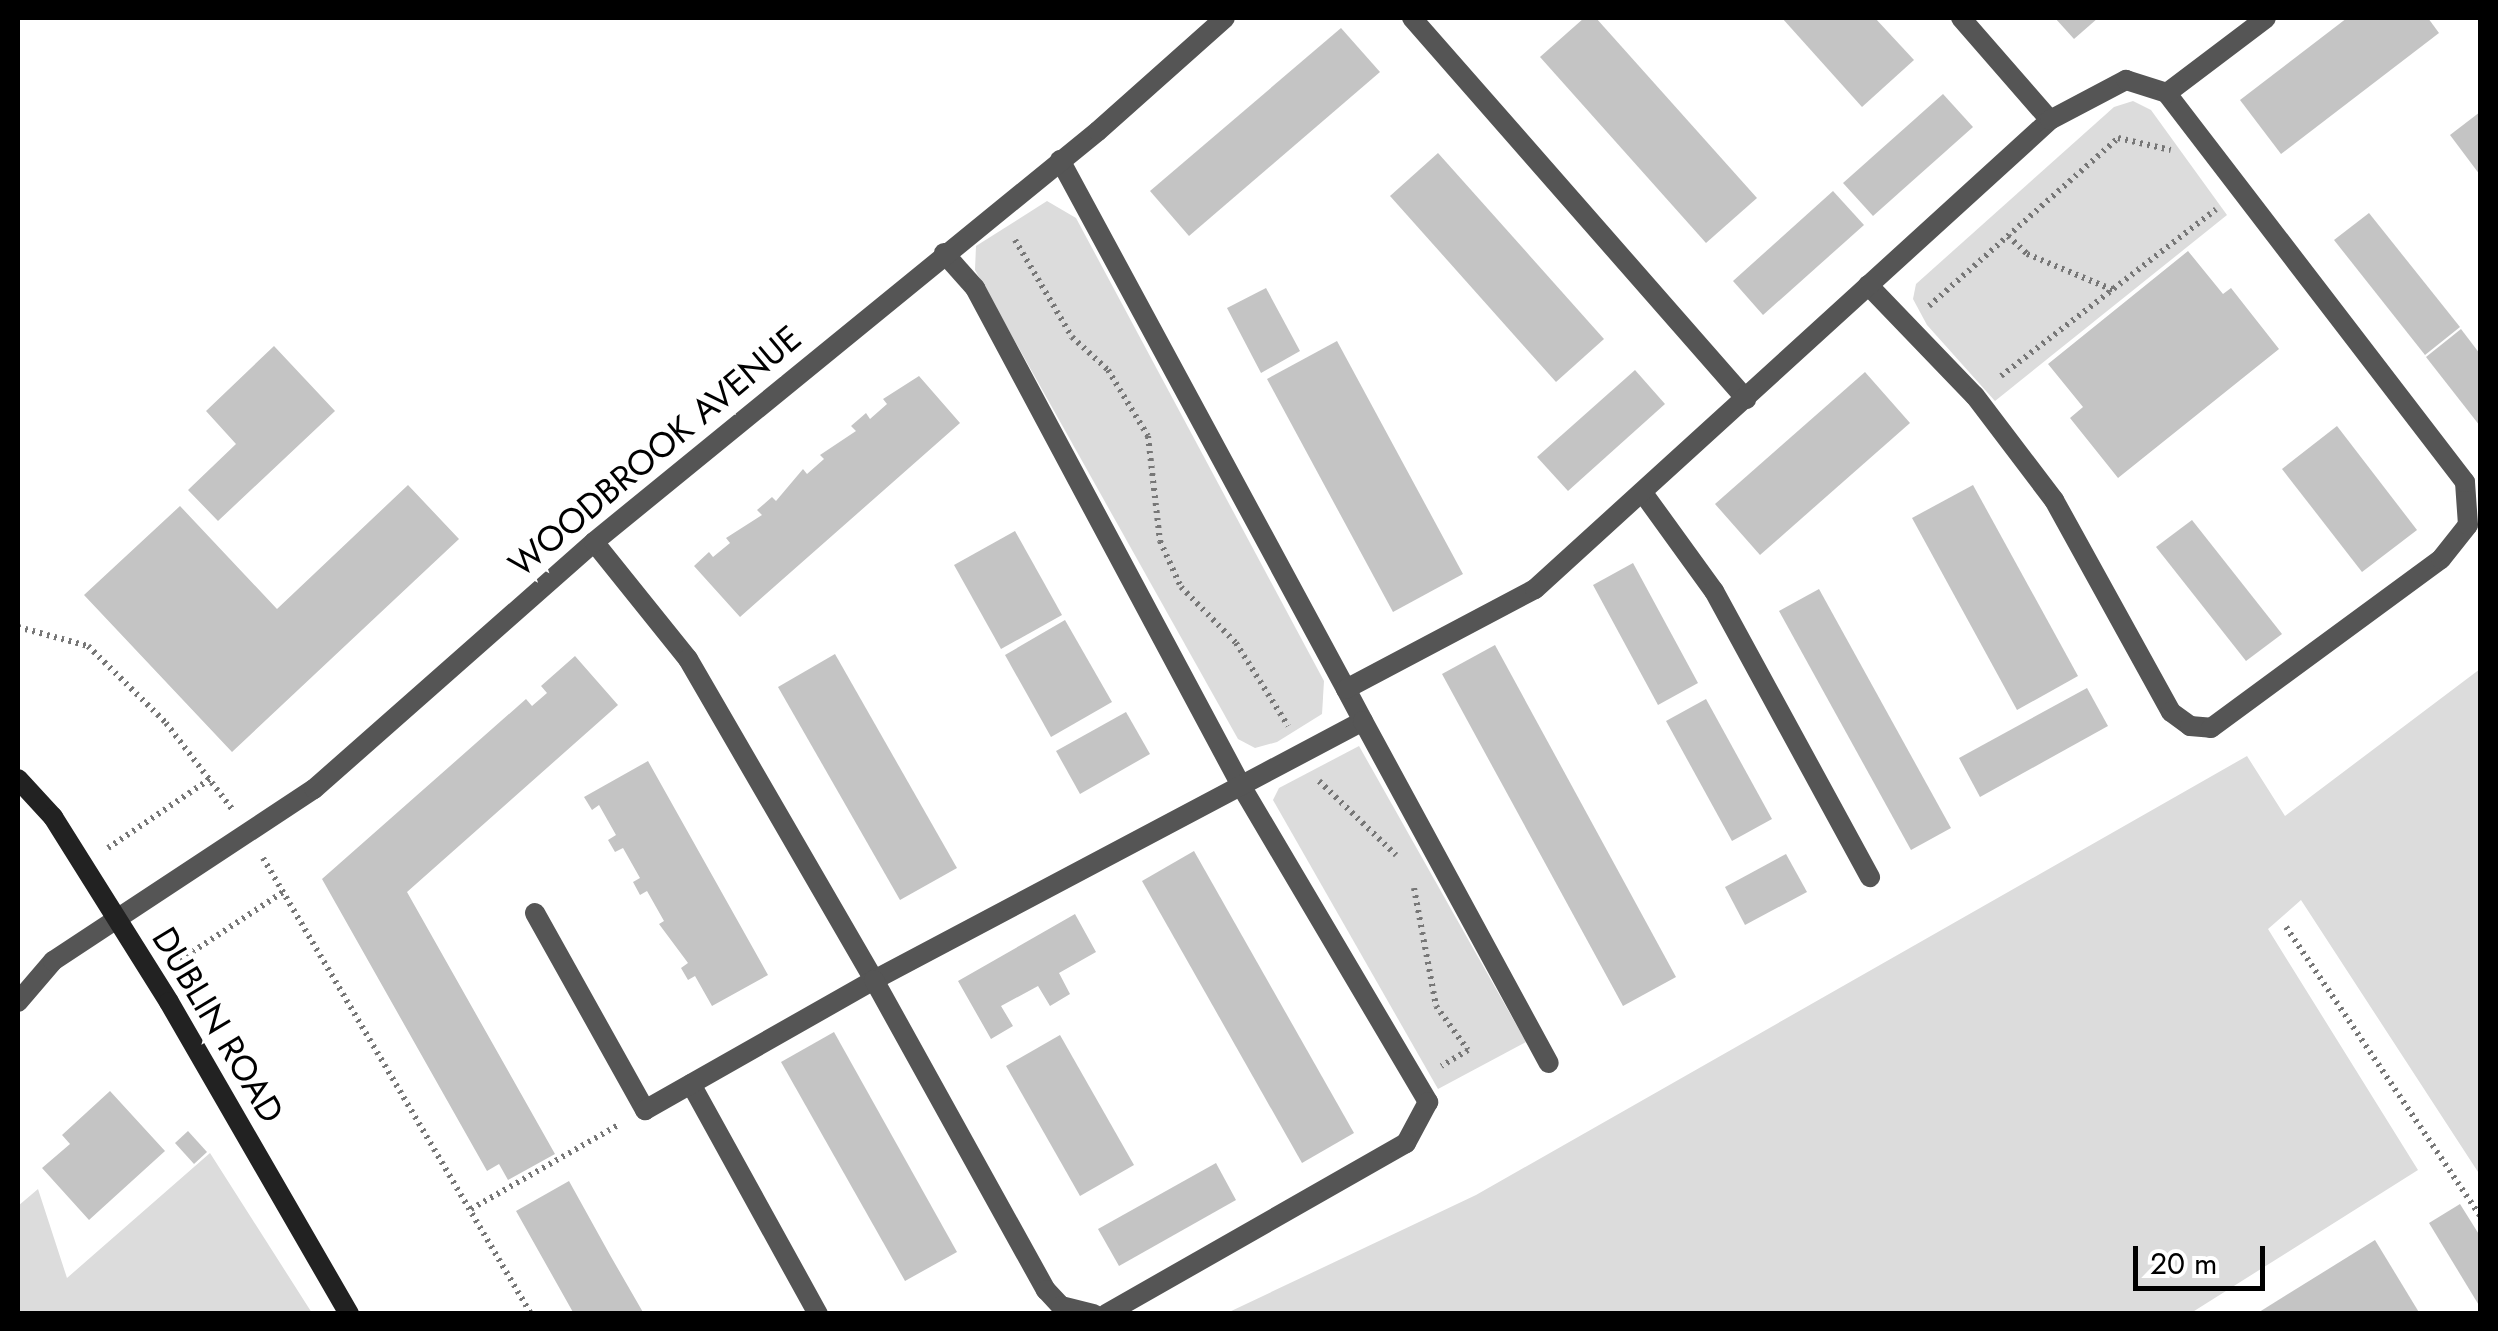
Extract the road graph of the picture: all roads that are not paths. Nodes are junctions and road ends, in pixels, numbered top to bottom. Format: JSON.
{"nodes":[{"id":1,"x":1225,"y":18,"type":"edge"},
{"id":2,"x":1412,"y":18,"type":"edge"},
{"id":3,"x":1961,"y":18,"type":"edge"},
{"id":4,"x":2266,"y":18,"type":"edge"},
{"id":5,"x":2167,"y":93,"type":"junction"},
{"id":6,"x":2050,"y":120,"type":"junction"},
{"id":7,"x":1060,"y":160,"type":"junction"},
{"id":8,"x":944,"y":253,"type":"junction"},
{"id":9,"x":1868,"y":285,"type":"junction"},
{"id":10,"x":1746,"y":399,"type":"junction"},
{"id":11,"x":1644,"y":494,"type":"junction"},
{"id":12,"x":2474,"y":527,"type":"edge"},
{"id":13,"x":594,"y":542,"type":"junction"},
{"id":14,"x":1346,"y":688,"type":"junction"},
{"id":15,"x":1363,"y":721,"type":"junction"},
{"id":16,"x":18,"y":779,"type":"edge"},
{"id":17,"x":1243,"y":789,"type":"junction"},
{"id":18,"x":1870,"y":877,"type":"dead end"},
{"id":19,"x":536,"y":913,"type":"dead end"},
{"id":20,"x":117,"y":920,"type":"junction"},
{"id":21,"x":874,"y":980,"type":"junction"},
{"id":22,"x":18,"y":1002,"type":"edge"},
{"id":23,"x":1549,"y":1063,"type":"dead end"},
{"id":24,"x":691,"y":1084,"type":"junction"},
{"id":25,"x":349,"y":1314,"type":"edge"},
{"id":26,"x":818,"y":1314,"type":"edge"},
{"id":27,"x":1094,"y":1314,"type":"edge"},
{"id":28,"x":1106,"y":1314,"type":"edge"}],
"edges":[{"from":1,"to":7,"type":"street","name":"WOODBROOK AVENUE"},
{"from":2,"to":10,"type":"street"},
{"from":3,"to":6,"type":"street"},
{"from":4,"to":5,"type":"street"},
{"from":5,"to":6,"type":"street"},
{"from":5,"to":12,"type":"street"},
{"from":6,"to":9,"type":"street"},
{"from":7,"to":8,"type":"street","name":"WOODBROOK AVENUE"},
{"from":7,"to":14,"type":"street"},
{"from":8,"to":13,"type":"street","name":"WOODBROOK AVENUE"},
{"from":8,"to":17,"type":"street"},
{"from":9,"to":10,"type":"street"},
{"from":9,"to":12,"type":"street"},
{"from":10,"to":11,"type":"street"},
{"from":11,"to":14,"type":"street"},
{"from":11,"to":18,"type":"street"},
{"from":13,"to":20,"type":"street","name":"WOODBROOK AVENUE"},
{"from":13,"to":21,"type":"street"},
{"from":14,"to":15,"type":"street"},
{"from":15,"to":17,"type":"street"},
{"from":15,"to":23,"type":"street"},
{"from":16,"to":20,"type":"main road","name":"DUBLIN ROAD"},
{"from":17,"to":21,"type":"street"},
{"from":17,"to":28,"type":"street"},
{"from":19,"to":24,"type":"street"},
{"from":20,"to":22,"type":"street","name":"WOODBROOK AVENUE"},
{"from":20,"to":25,"type":"main road","name":"DUBLIN ROAD"},
{"from":21,"to":24,"type":"street"},
{"from":21,"to":27,"type":"street"},
{"from":24,"to":26,"type":"street"}]}
